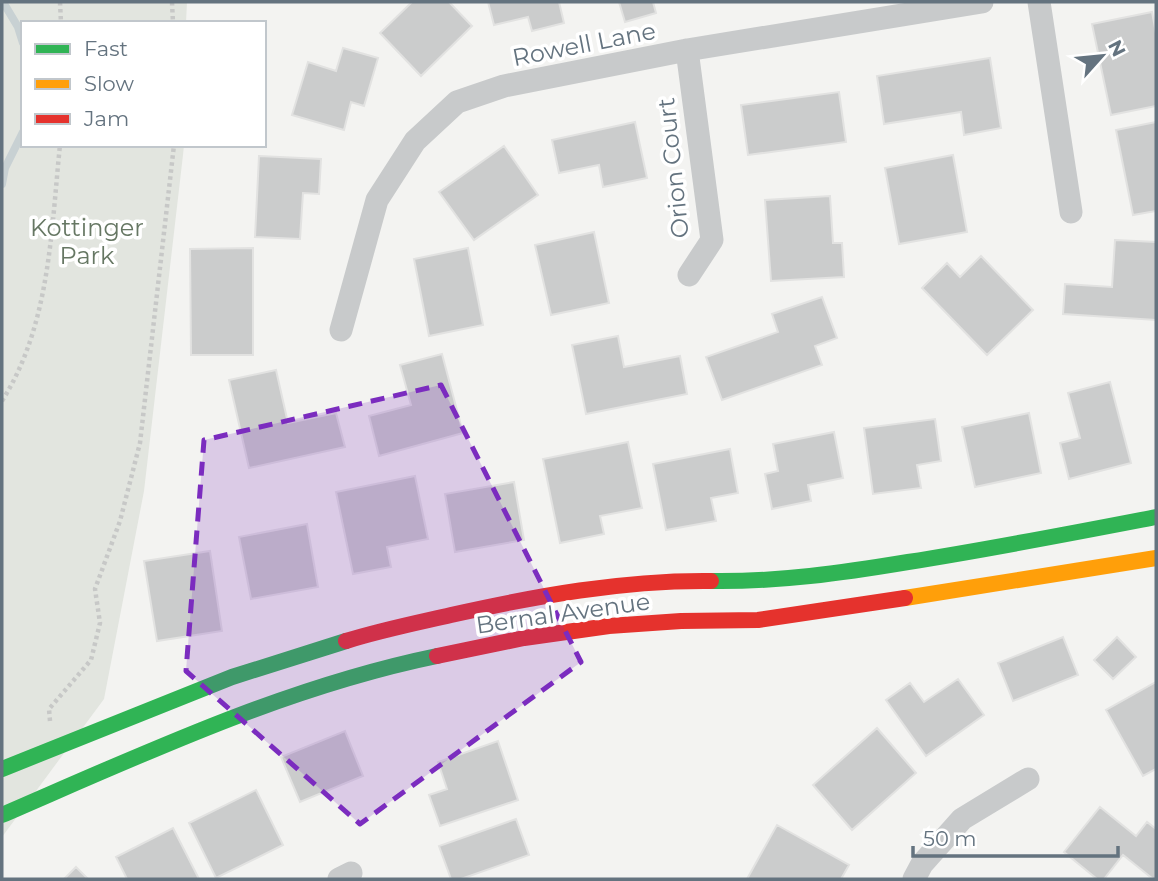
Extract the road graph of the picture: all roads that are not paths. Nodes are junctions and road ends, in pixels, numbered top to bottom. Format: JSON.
{"nodes":[{"id":1,"x":982,"y":2,"type":"edge"},
{"id":2,"x":1039,"y":2,"type":"edge"},
{"id":3,"x":687,"y":50,"type":"junction"},
{"id":4,"x":1071,"y":212,"type":"dead end"},
{"id":5,"x":689,"y":275,"type":"dead end"},
{"id":6,"x":341,"y":330,"type":"dead end"},
{"id":7,"x":1156,"y":517,"type":"edge"},
{"id":8,"x":1156,"y":558,"type":"edge"},
{"id":9,"x":2,"y":769,"type":"edge"},
{"id":10,"x":1028,"y":779,"type":"dead end"},
{"id":11,"x":2,"y":815,"type":"edge"},
{"id":12,"x":914,"y":879,"type":"edge"}],
"edges":[{"from":1,"to":3,"type":"street","name":"Rowell Lane"},
{"from":2,"to":4,"type":"street"},
{"from":3,"to":5,"type":"street","name":"Orion Court"},
{"from":3,"to":6,"type":"street","name":"Rowell Lane"},
{"from":7,"to":9,"type":"main road","name":"Bernal Avenue"},
{"from":8,"to":11,"type":"main road","name":"Bernal Avenue"},
{"from":10,"to":12,"type":"street"}]}
